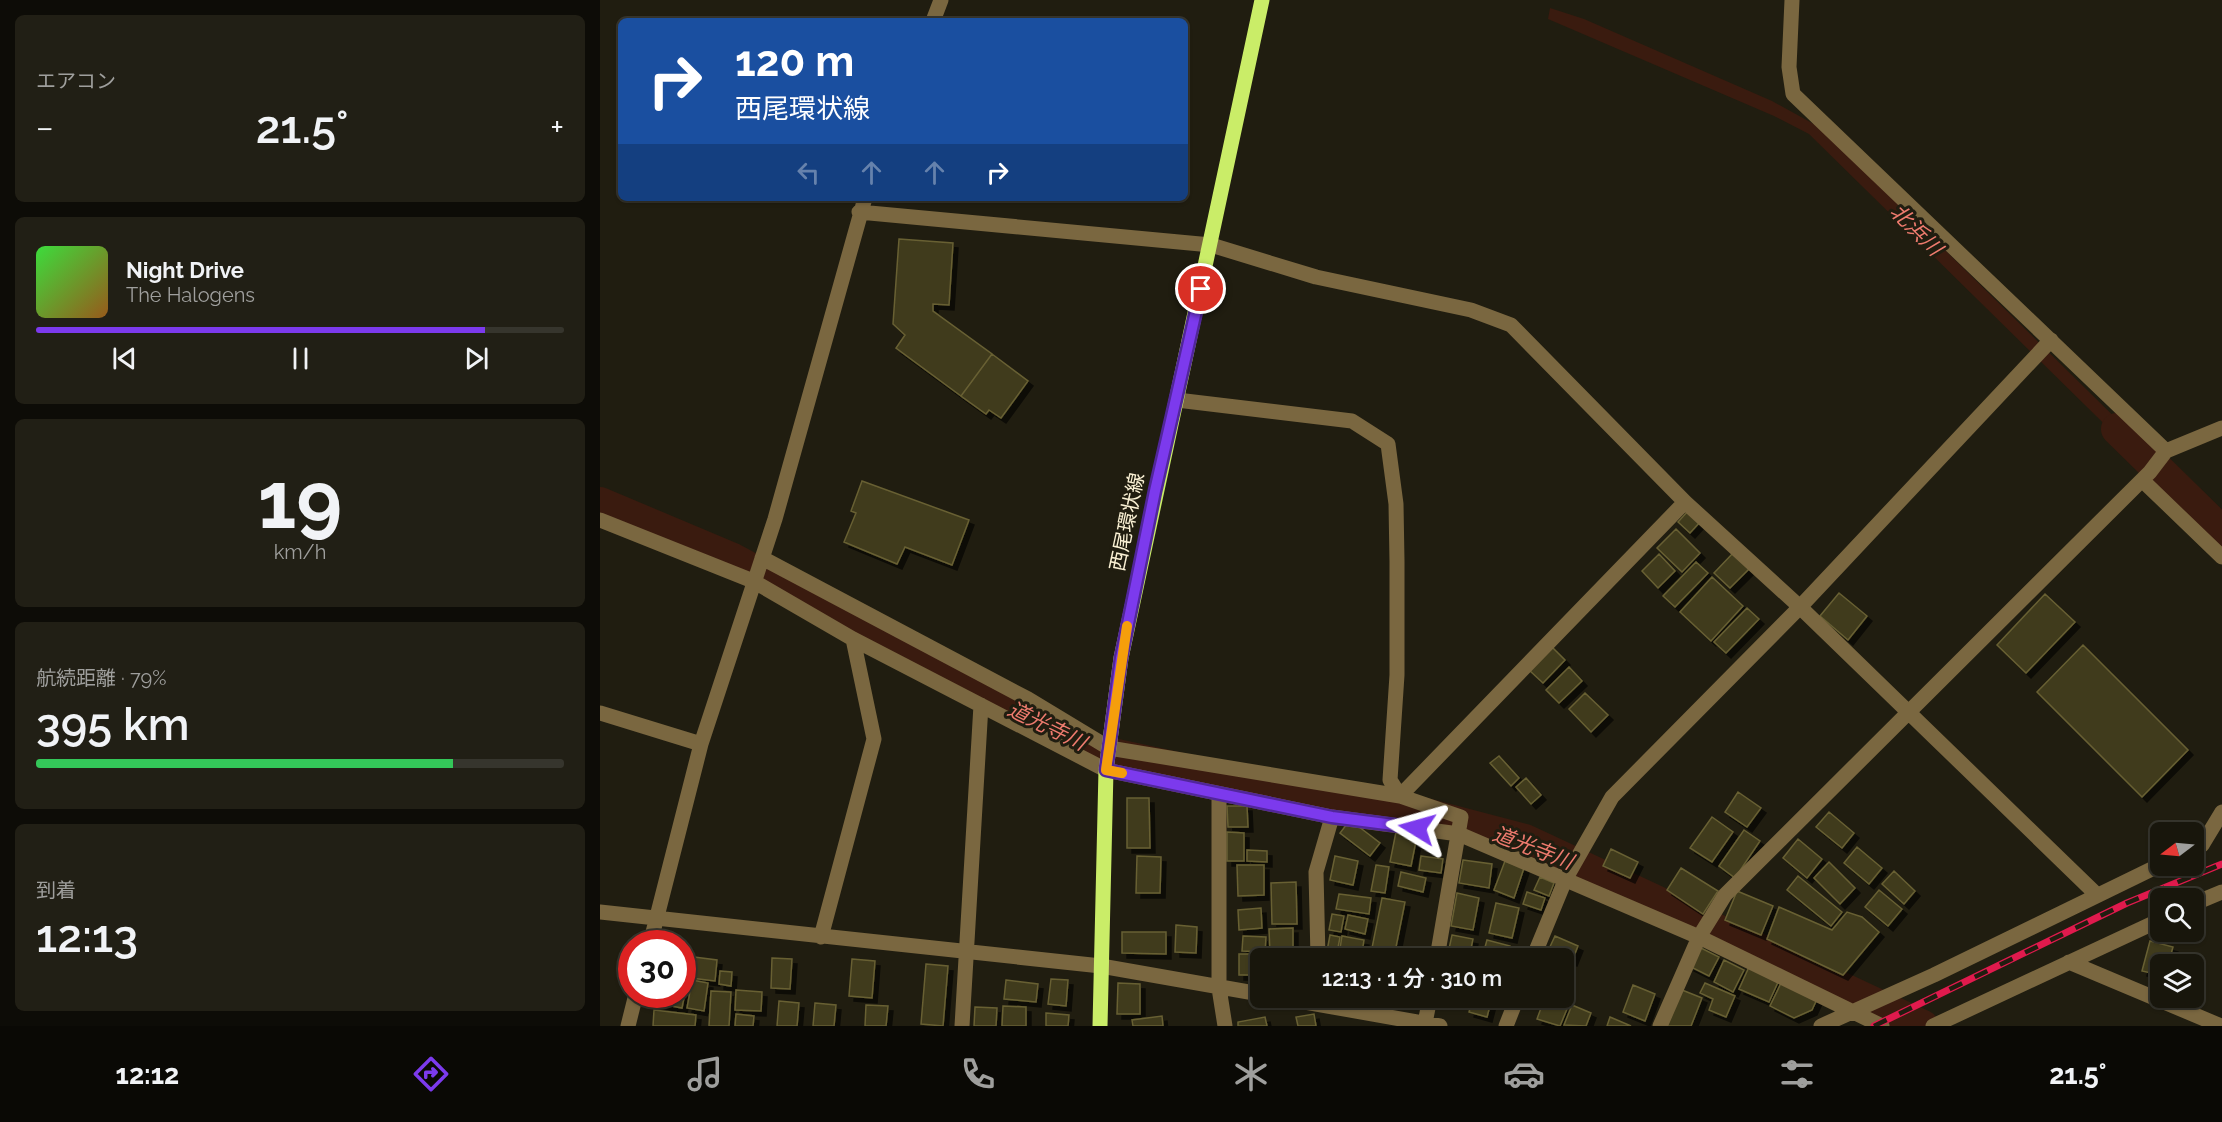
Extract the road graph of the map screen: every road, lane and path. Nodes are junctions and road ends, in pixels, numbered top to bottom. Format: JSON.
{"nodes":[{"id":1,"x":941,"y":0,"type":"edge"},
{"id":2,"x":1262,"y":0,"type":"edge"},
{"id":3,"x":1792,"y":0,"type":"edge"},
{"id":4,"x":934,"y":18,"type":"edge"},
{"id":5,"x":862,"y":205,"type":"edge"},
{"id":6,"x":1211,"y":245,"type":"junction"},
{"id":7,"x":2048,"y":343,"type":"junction"},
{"id":8,"x":1178,"y":400,"type":"junction"},
{"id":9,"x":2222,"y":428,"type":"edge"},
{"id":10,"x":2155,"y":466,"type":"junction"},
{"id":11,"x":1685,"y":502,"type":"junction"},
{"id":12,"x":600,"y":520,"type":"edge"},
{"id":13,"x":2222,"y":557,"type":"edge"},
{"id":14,"x":761,"y":558,"type":"junction"},
{"id":15,"x":754,"y":580,"type":"junction"},
{"id":16,"x":1800,"y":608,"type":"junction"},
{"id":17,"x":853,"y":639,"type":"junction"},
{"id":18,"x":981,"y":705,"type":"junction"},
{"id":19,"x":1910,"y":712,"type":"junction"},
{"id":20,"x":600,"y":713,"type":"edge"},
{"id":21,"x":701,"y":744,"type":"junction"},
{"id":22,"x":1109,"y":749,"type":"junction"},
{"id":23,"x":1107,"y":769,"type":"junction"},
{"id":24,"x":1220,"y":794,"type":"junction"},
{"id":25,"x":1400,"y":796,"type":"junction"},
{"id":26,"x":2222,"y":812,"type":"edge"},
{"id":27,"x":1332,"y":817,"type":"junction"},
{"id":28,"x":1459,"y":833,"type":"junction"},
{"id":29,"x":2204,"y":838,"type":"edge"},
{"id":30,"x":2222,"y":840,"type":"edge"},
{"id":31,"x":2204,"y":845,"type":"edge"},
{"id":32,"x":2150,"y":870,"type":"edge"},
{"id":33,"x":1567,"y":878,"type":"junction"},
{"id":34,"x":2222,"y":892,"type":"edge"},
{"id":35,"x":2096,"y":894,"type":"junction"},
{"id":36,"x":2204,"y":899,"type":"edge"},
{"id":37,"x":600,"y":912,"type":"edge"},
{"id":38,"x":657,"y":917,"type":"junction"},
{"id":39,"x":2150,"y":925,"type":"edge"},
{"id":40,"x":654,"y":930,"type":"edge"},
{"id":41,"x":821,"y":937,"type":"junction"},
{"id":42,"x":1700,"y":937,"type":"junction"},
{"id":43,"x":1318,"y":948,"type":"edge"},
{"id":44,"x":1439,"y":948,"type":"edge"},
{"id":45,"x":1537,"y":948,"type":"edge"},
{"id":46,"x":965,"y":953,"type":"junction"},
{"id":47,"x":2069,"y":962,"type":"junction"},
{"id":48,"x":1101,"y":966,"type":"junction"},
{"id":49,"x":1219,"y":988,"type":"junction"},
{"id":50,"x":1250,"y":993,"type":"edge"},
{"id":51,"x":632,"y":1008,"type":"edge"},
{"id":52,"x":1336,"y":1008,"type":"edge"},
{"id":53,"x":1431,"y":1008,"type":"edge"},
{"id":54,"x":1513,"y":1008,"type":"edge"},
{"id":55,"x":1854,"y":1010,"type":"junction"},
{"id":56,"x":1362,"y":1020,"type":"edge"},
{"id":57,"x":2220,"y":1024,"type":"edge"},
{"id":58,"x":1433,"y":1025,"type":"edge"},
{"id":59,"x":628,"y":1026,"type":"edge"},
{"id":60,"x":962,"y":1026,"type":"edge"},
{"id":61,"x":1100,"y":1026,"type":"edge"},
{"id":62,"x":1225,"y":1026,"type":"edge"},
{"id":63,"x":1506,"y":1026,"type":"edge"},
{"id":64,"x":1660,"y":1026,"type":"edge"},
{"id":65,"x":1821,"y":1026,"type":"edge"},
{"id":66,"x":1882,"y":1026,"type":"edge"},
{"id":67,"x":1933,"y":1026,"type":"edge"}],
"edges":[{"from":1,"to":4,"type":"street"},
{"from":2,"to":6,"type":"main road","name":"西尾環状線"},
{"from":3,"to":7,"type":"street"},
{"from":5,"to":6,"type":"street"},
{"from":5,"to":14,"type":"street"},
{"from":6,"to":8,"type":"main road","name":"西尾環状線"},
{"from":6,"to":11,"type":"street"},
{"from":7,"to":10,"type":"street"},
{"from":7,"to":16,"type":"street"},
{"from":8,"to":22,"type":"main road","name":"西尾環状線"},
{"from":8,"to":25,"type":"street"},
{"from":9,"to":10,"type":"street"},
{"from":10,"to":13,"type":"street"},
{"from":10,"to":19,"type":"street"},
{"from":11,"to":16,"type":"street"},
{"from":11,"to":25,"type":"street"},
{"from":12,"to":15,"type":"street"},
{"from":14,"to":15,"type":"street"},
{"from":14,"to":22,"type":"street"},
{"from":15,"to":17,"type":"street"},
{"from":15,"to":21,"type":"street"},
{"from":16,"to":19,"type":"street"},
{"from":16,"to":33,"type":"street"},
{"from":17,"to":18,"type":"street"},
{"from":17,"to":41,"type":"street"},
{"from":18,"to":23,"type":"street"},
{"from":18,"to":46,"type":"street"},
{"from":19,"to":35,"type":"street"},
{"from":19,"to":42,"type":"street"},
{"from":20,"to":21,"type":"street"},
{"from":21,"to":38,"type":"street"},
{"from":22,"to":23,"type":"main road","name":"西尾環状線"},
{"from":22,"to":25,"type":"street"},
{"from":23,"to":24,"type":"street"},
{"from":23,"to":48,"type":"main road","name":"西尾環状線"},
{"from":24,"to":27,"type":"street"},
{"from":24,"to":49,"type":"street"},
{"from":25,"to":28,"type":"street"},
{"from":26,"to":29,"type":"street"},
{"from":27,"to":28,"type":"street"},
{"from":27,"to":43,"type":"street"},
{"from":28,"to":33,"type":"street"},
{"from":28,"to":44,"type":"street"},
{"from":30,"to":31,"type":"street"},
{"from":32,"to":35,"type":"street"},
{"from":33,"to":42,"type":"street"},
{"from":33,"to":45,"type":"street"},
{"from":34,"to":36,"type":"street"},
{"from":35,"to":55,"type":"street"},
{"from":37,"to":38,"type":"street"},
{"from":38,"to":40,"type":"street"},
{"from":38,"to":41,"type":"street"},
{"from":39,"to":47,"type":"street"},
{"from":41,"to":46,"type":"street"},
{"from":42,"to":55,"type":"street"},
{"from":42,"to":64,"type":"street"},
{"from":46,"to":48,"type":"street"},
{"from":46,"to":60,"type":"street"},
{"from":47,"to":57,"type":"street"},
{"from":47,"to":67,"type":"street"},
{"from":48,"to":49,"type":"street"},
{"from":48,"to":61,"type":"main road","name":"西尾環状線"},
{"from":49,"to":50,"type":"street"},
{"from":49,"to":62,"type":"street"},
{"from":51,"to":59,"type":"street"},
{"from":52,"to":56,"type":"street"},
{"from":53,"to":58,"type":"street"},
{"from":54,"to":63,"type":"street"},
{"from":55,"to":65,"type":"street"},
{"from":55,"to":66,"type":"street"},
{"from":56,"to":58,"type":"street"}]}
